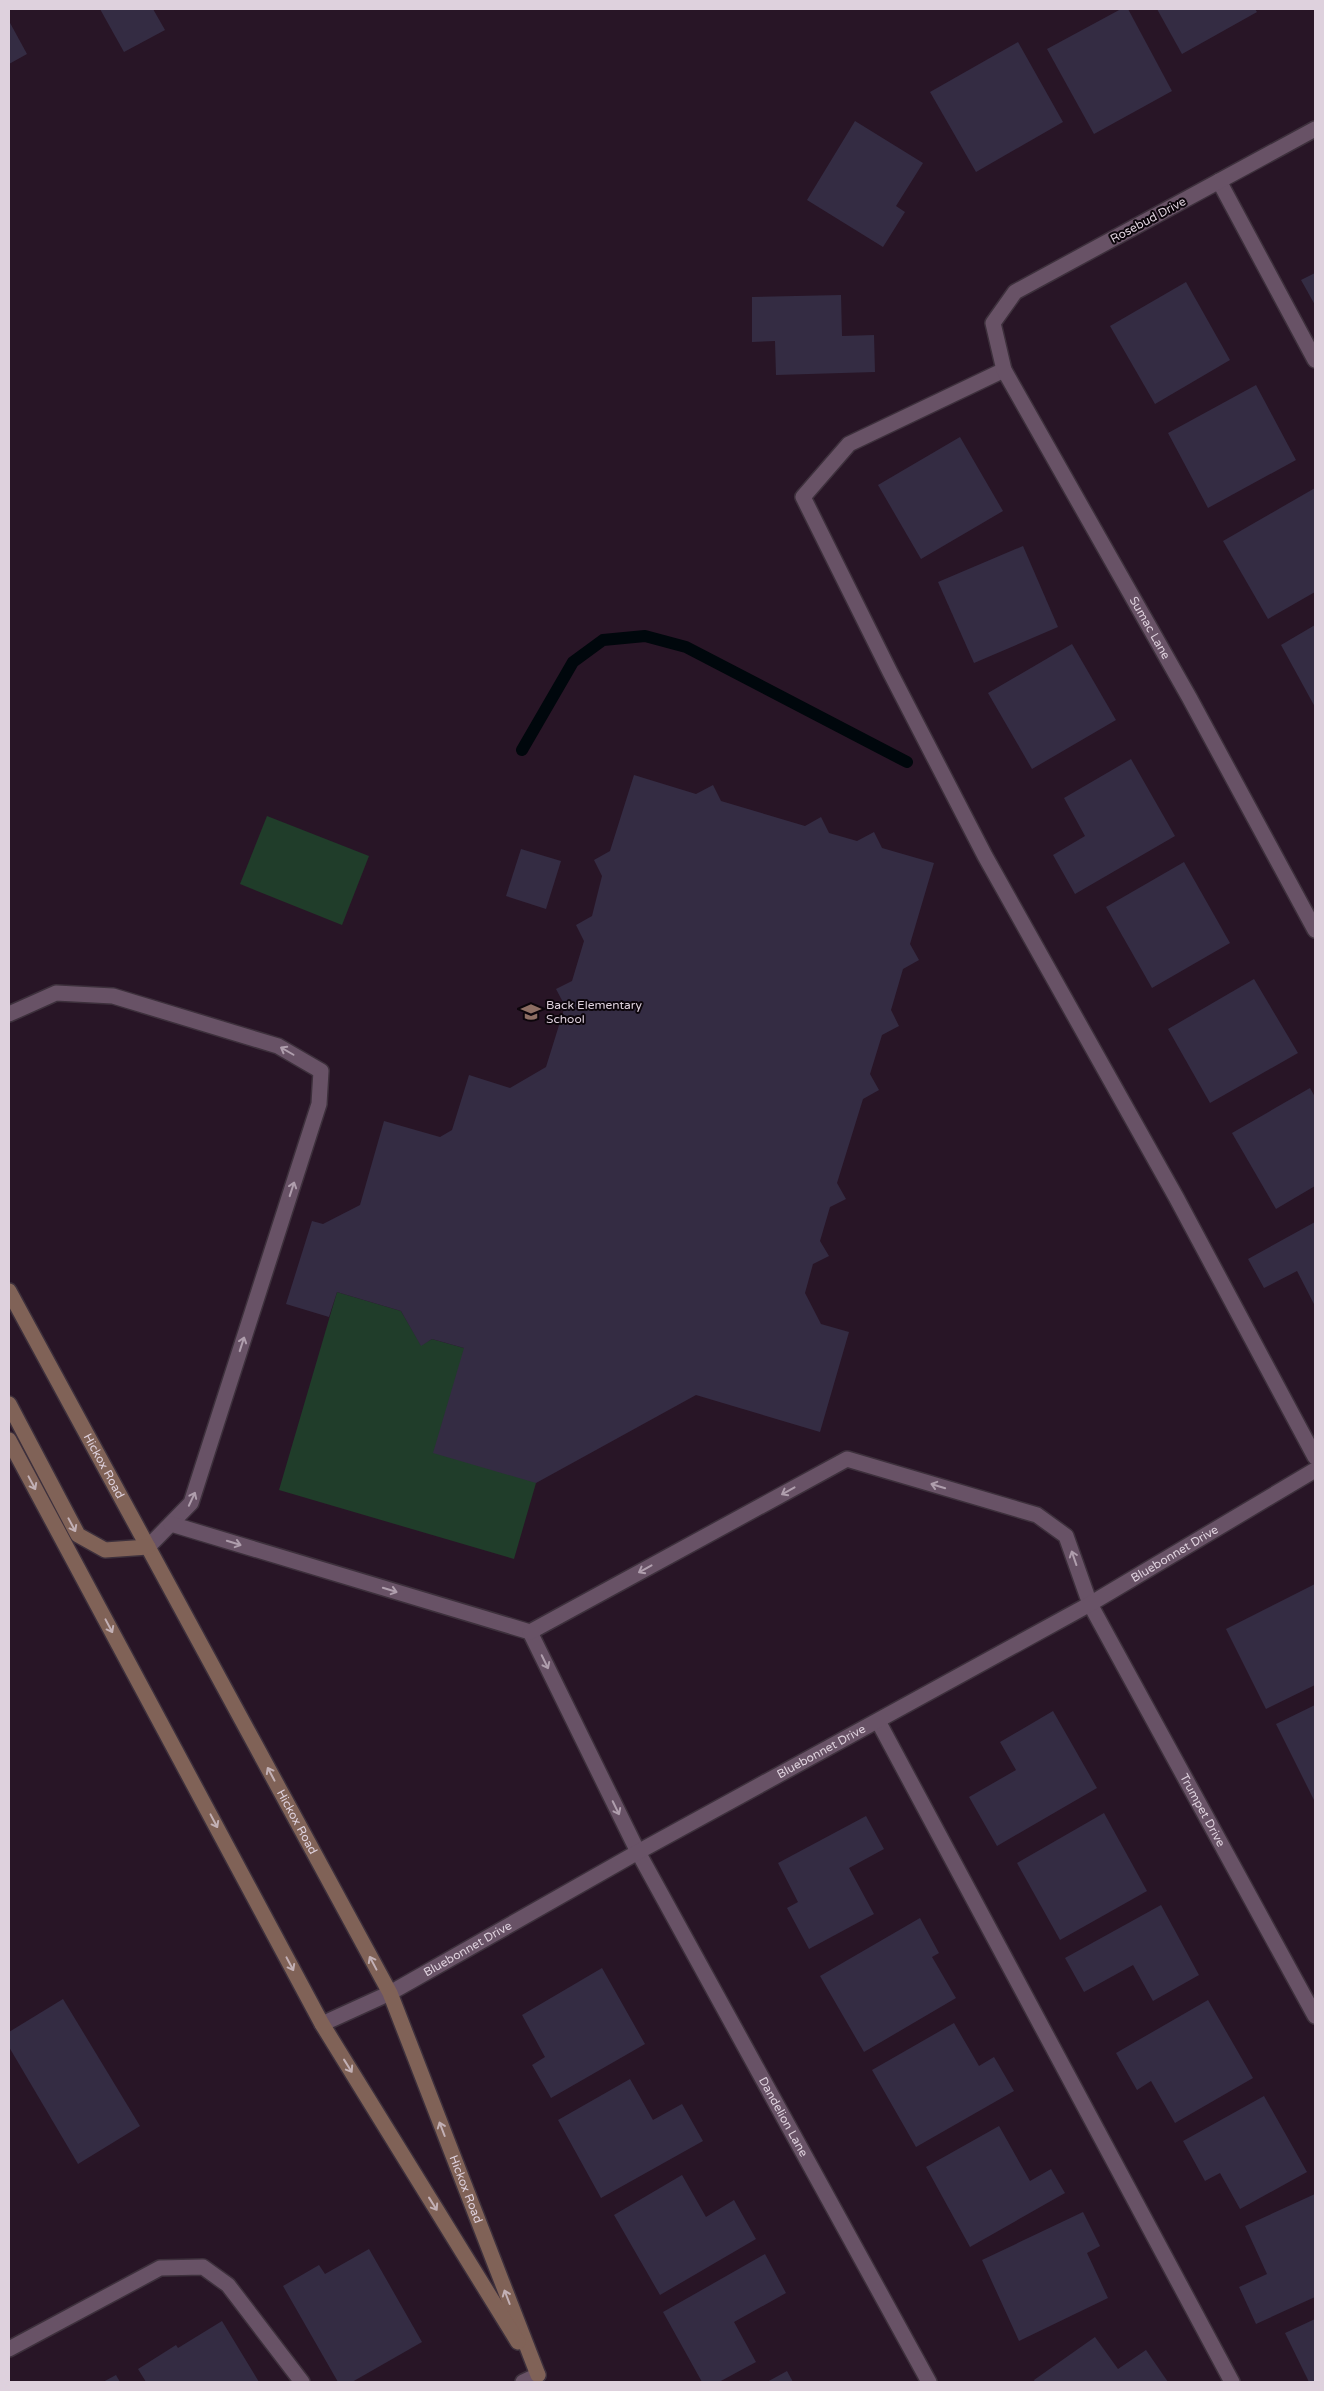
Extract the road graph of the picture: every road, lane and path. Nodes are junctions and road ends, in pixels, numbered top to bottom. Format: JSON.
{"nodes":[{"id":1,"x":1315,"y":129,"type":"edge"},
{"id":2,"x":1219,"y":181,"type":"junction"},
{"id":3,"x":993,"y":324,"type":"joint"},
{"id":4,"x":1315,"y":360,"type":"edge"},
{"id":5,"x":1004,"y":370,"type":"junction"},
{"id":6,"x":1315,"y":930,"type":"edge"},
{"id":7,"x":9,"y":1014,"type":"edge"},
{"id":8,"x":9,"y":1291,"type":"edge"},
{"id":9,"x":9,"y":1404,"type":"edge"},
{"id":10,"x":9,"y":1440,"type":"edge"},
{"id":11,"x":1315,"y":1457,"type":"edge"},
{"id":12,"x":1315,"y":1470,"type":"edge"},
{"id":13,"x":171,"y":1524,"type":"junction"},
{"id":14,"x":148,"y":1547,"type":"junction"},
{"id":15,"x":1090,"y":1604,"type":"junction"},
{"id":16,"x":530,"y":1632,"type":"junction"},
{"id":17,"x":878,"y":1721,"type":"junction"},
{"id":18,"x":638,"y":1852,"type":"junction"},
{"id":19,"x":390,"y":1993,"type":"junction"},
{"id":20,"x":1315,"y":2016,"type":"edge"},
{"id":21,"x":322,"y":2024,"type":"junction"},
{"id":22,"x":9,"y":2349,"type":"edge"},
{"id":23,"x":540,"y":2378,"type":"edge"},
{"id":24,"x":302,"y":2382,"type":"edge"},
{"id":25,"x":524,"y":2382,"type":"edge"},
{"id":26,"x":929,"y":2382,"type":"edge"},
{"id":27,"x":1232,"y":2382,"type":"edge"}],
"edges":[{"from":1,"to":2,"type":"street","name":"Rosebud Drive"},
{"from":2,"to":3,"type":"street","name":"Rosebud Drive"},
{"from":2,"to":4,"type":"street"},
{"from":3,"to":5,"type":"street","name":"Sumac Lane"},
{"from":5,"to":6,"type":"street","name":"Sumac Lane"},
{"from":5,"to":11,"type":"street"},
{"from":13,"to":7,"type":"street","one_way":true},
{"from":8,"to":14,"type":"street","name":"Hickox Road"},
{"from":9,"to":14,"type":"street","one_way":true},
{"from":10,"to":21,"type":"street","one_way":true},
{"from":12,"to":15,"type":"street","name":"Bluebonnet Drive"},
{"from":13,"to":14,"type":"street"},
{"from":13,"to":16,"type":"street","one_way":true},
{"from":19,"to":14,"type":"street","name":"Hickox Road","one_way":true},
{"from":15,"to":16,"type":"street","name":"Trumpet Drive","one_way":true},
{"from":15,"to":17,"type":"street","name":"Bluebonnet Drive"},
{"from":15,"to":20,"type":"street","name":"Trumpet Drive"},
{"from":16,"to":18,"type":"street","name":"Dandelion Lane","one_way":true},
{"from":17,"to":18,"type":"street","name":"Bluebonnet Drive"},
{"from":17,"to":27,"type":"street"},
{"from":18,"to":19,"type":"street","name":"Bluebonnet Drive"},
{"from":18,"to":26,"type":"street","name":"Dandelion Lane"},
{"from":19,"to":21,"type":"street","name":"Bluebonnet Drive"},
{"from":23,"to":19,"type":"street","name":"Hickox Road","one_way":true},
{"from":21,"to":23,"type":"street","one_way":true},
{"from":22,"to":24,"type":"street"},
{"from":23,"to":25,"type":"street"}]}
